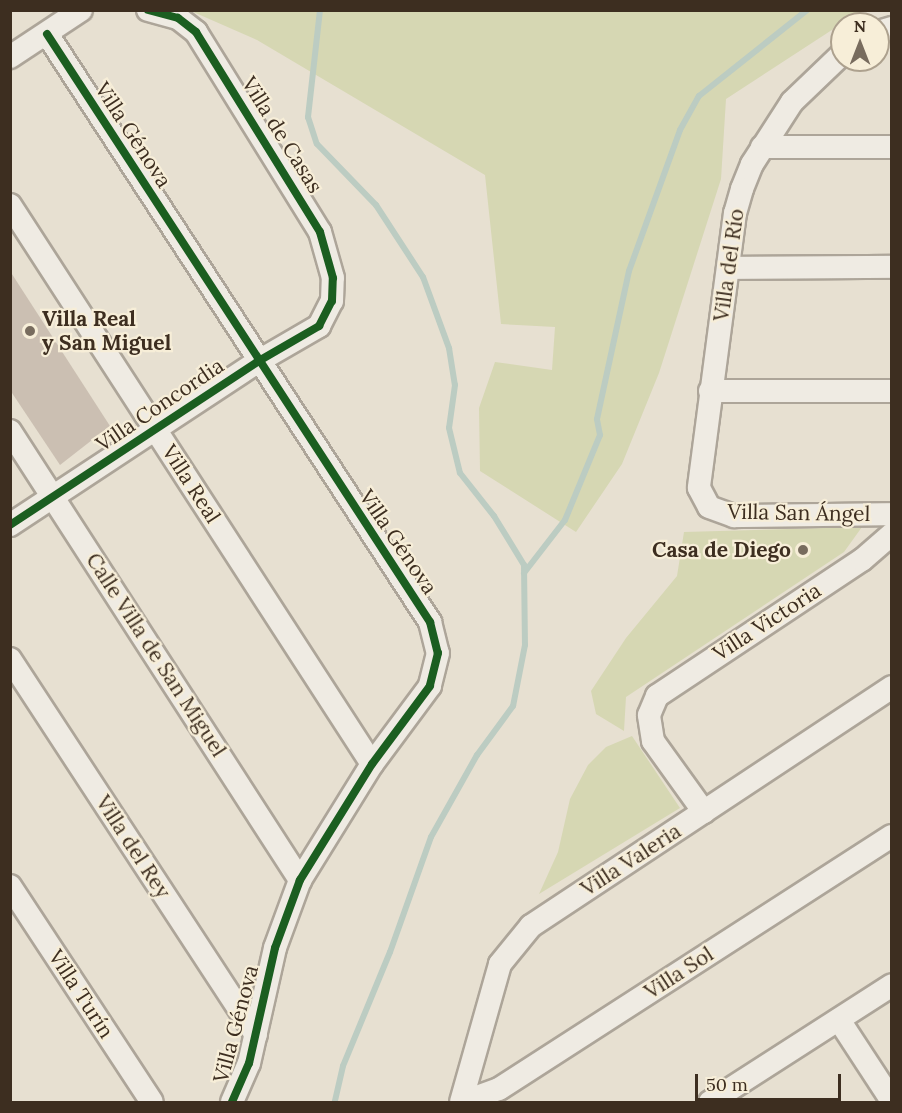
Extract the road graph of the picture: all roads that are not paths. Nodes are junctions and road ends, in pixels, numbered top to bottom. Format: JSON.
{"nodes":[{"id":1,"x":81,"y":10,"type":"edge"},
{"id":2,"x":148,"y":10,"type":"edge"},
{"id":3,"x":47,"y":34,"type":"junction"},
{"id":4,"x":10,"y":57,"type":"edge"},
{"id":5,"x":830,"y":66,"type":"edge"},
{"id":6,"x":762,"y":147,"type":"junction"},
{"id":7,"x":891,"y":147,"type":"edge"},
{"id":8,"x":10,"y":205,"type":"edge"},
{"id":9,"x":891,"y":267,"type":"edge"},
{"id":10,"x":729,"y":268,"type":"junction"},
{"id":11,"x":328,"y":314,"type":"joint"},
{"id":12,"x":257,"y":362,"type":"junction"},
{"id":13,"x":710,"y":391,"type":"junction"},
{"id":14,"x":891,"y":391,"type":"edge"},
{"id":15,"x":156,"y":429,"type":"junction"},
{"id":16,"x":10,"y":431,"type":"edge"},
{"id":17,"x":54,"y":496,"type":"junction"},
{"id":18,"x":709,"y":507,"type":"joint"},
{"id":19,"x":891,"y":514,"type":"edge"},
{"id":20,"x":10,"y":525,"type":"edge"},
{"id":21,"x":891,"y":534,"type":"edge"},
{"id":22,"x":10,"y":659,"type":"edge"},
{"id":23,"x":891,"y":687,"type":"edge"},
{"id":24,"x":372,"y":764,"type":"junction"},
{"id":25,"x":704,"y":812,"type":"junction"},
{"id":26,"x":891,"y":836,"type":"edge"},
{"id":27,"x":300,"y":880,"type":"junction"},
{"id":28,"x":10,"y":886,"type":"edge"},
{"id":29,"x":891,"y":985,"type":"edge"},
{"id":30,"x":839,"y":1020,"type":"junction"},
{"id":31,"x":256,"y":1035,"type":"junction"},
{"id":32,"x":741,"y":1094,"type":"edge"},
{"id":33,"x":891,"y":1101,"type":"edge"},
{"id":34,"x":152,"y":1102,"type":"edge"},
{"id":35,"x":232,"y":1102,"type":"edge"},
{"id":36,"x":462,"y":1102,"type":"edge"},
{"id":37,"x":710,"y":1102,"type":"edge"}],
"edges":[{"from":1,"to":3,"type":"street"},
{"from":2,"to":11,"type":"street","name":"Villa de Casas"},
{"from":3,"to":4,"type":"street"},
{"from":3,"to":12,"type":"street","name":"Villa Génova"},
{"from":5,"to":6,"type":"street","name":"Villa del Río"},
{"from":6,"to":7,"type":"street"},
{"from":6,"to":10,"type":"street","name":"Villa del Río"},
{"from":8,"to":15,"type":"street","name":"Villa Real"},
{"from":9,"to":10,"type":"street"},
{"from":10,"to":13,"type":"street","name":"Villa del Río"},
{"from":11,"to":12,"type":"street","name":"Villa Concordia"},
{"from":12,"to":15,"type":"street","name":"Villa Concordia"},
{"from":12,"to":24,"type":"street","name":"Villa Génova"},
{"from":13,"to":14,"type":"street"},
{"from":13,"to":18,"type":"street","name":"Villa del Río"},
{"from":15,"to":17,"type":"street","name":"Villa Concordia"},
{"from":15,"to":24,"type":"street","name":"Villa Real"},
{"from":16,"to":17,"type":"street","name":"Calle Villa de San Miguel"},
{"from":17,"to":20,"type":"street","name":"Villa Concordia"},
{"from":17,"to":27,"type":"street","name":"Calle Villa de San Miguel"},
{"from":18,"to":19,"type":"street","name":"Villa San Ángel"},
{"from":21,"to":25,"type":"street","name":"Villa Victoria"},
{"from":22,"to":31,"type":"street","name":"Villa del Rey"},
{"from":23,"to":25,"type":"street","name":"Villa Valeria"},
{"from":24,"to":27,"type":"street","name":"Villa Génova"},
{"from":25,"to":36,"type":"street","name":"Villa Valeria"},
{"from":26,"to":36,"type":"street","name":"Villa Sol"},
{"from":27,"to":31,"type":"street","name":"Villa Génova"},
{"from":28,"to":34,"type":"street","name":"Villa Turín"},
{"from":29,"to":30,"type":"street"},
{"from":30,"to":32,"type":"street"},
{"from":30,"to":33,"type":"street"},
{"from":31,"to":35,"type":"street","name":"Villa Génova"},
{"from":32,"to":37,"type":"street"}]}
